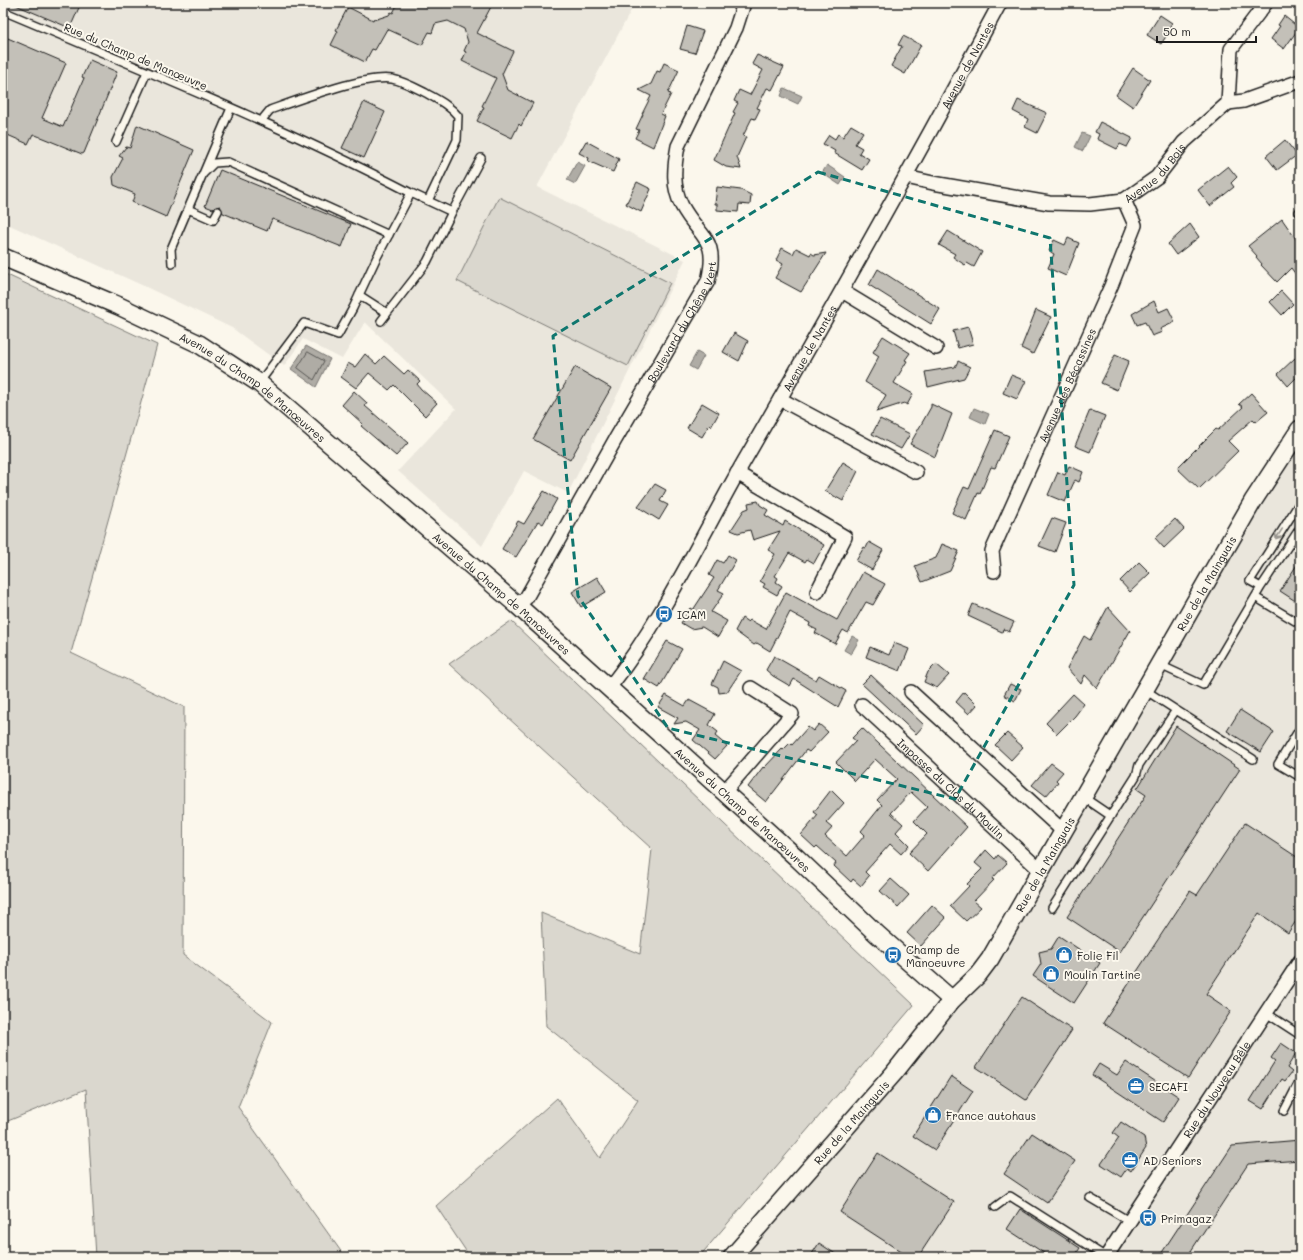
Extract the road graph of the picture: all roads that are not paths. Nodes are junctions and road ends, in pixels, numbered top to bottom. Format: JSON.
{"nodes":[{"id":1,"x":744,"y":3,"type":"edge"},
{"id":2,"x":1000,"y":3,"type":"edge"},
{"id":3,"x":1266,"y":3,"type":"edge"},
{"id":4,"x":3,"y":11,"type":"edge"},
{"id":5,"x":147,"y":72,"type":"junction"},
{"id":6,"x":1300,"y":81,"type":"edge"},
{"id":7,"x":1228,"y":103,"type":"junction"},
{"id":8,"x":231,"y":108,"type":"junction"},
{"id":9,"x":261,"y":121,"type":"junction"},
{"id":10,"x":116,"y":142,"type":"dead end"},
{"id":11,"x":481,"y":158,"type":"dead end"},
{"id":12,"x":204,"y":173,"type":"junction"},
{"id":13,"x":906,"y":177,"type":"junction"},
{"id":14,"x":411,"y":193,"type":"junction"},
{"id":15,"x":1124,"y":200,"type":"junction"},
{"id":16,"x":428,"y":201,"type":"junction"},
{"id":17,"x":188,"y":209,"type":"junction"},
{"id":18,"x":218,"y":211,"type":"dead end"},
{"id":19,"x":452,"y":212,"type":"junction"},
{"id":20,"x":389,"y":235,"type":"junction"},
{"id":21,"x":3,"y":257,"type":"edge"},
{"id":22,"x":172,"y":264,"type":"dead end"},
{"id":23,"x":842,"y":291,"type":"junction"},
{"id":24,"x":359,"y":295,"type":"junction"},
{"id":25,"x":387,"y":314,"type":"junction"},
{"id":26,"x":381,"y":321,"type":"dead end"},
{"id":27,"x":936,"y":348,"type":"dead end"},
{"id":28,"x":259,"y":383,"type":"junction"},
{"id":29,"x":780,"y":399,"type":"junction"},
{"id":30,"x":1300,"y":429,"type":"edge"},
{"id":31,"x":916,"y":472,"type":"dead end"},
{"id":32,"x":737,"y":474,"type":"junction"},
{"id":33,"x":1300,"y":502,"type":"edge"},
{"id":34,"x":1300,"y":528,"type":"edge"},
{"id":35,"x":994,"y":571,"type":"dead end"},
{"id":36,"x":1261,"y":587,"type":"junction"},
{"id":37,"x":817,"y":592,"type":"dead end"},
{"id":38,"x":1255,"y":597,"type":"junction"},
{"id":39,"x":517,"y":605,"type":"junction"},
{"id":40,"x":1300,"y":624,"type":"edge"},
{"id":41,"x":1160,"y":665,"type":"junction"},
{"id":42,"x":609,"y":688,"type":"junction"},
{"id":43,"x":751,"y":688,"type":"dead end"},
{"id":44,"x":1145,"y":690,"type":"junction"},
{"id":45,"x":911,"y":692,"type":"dead end"},
{"id":46,"x":862,"y":705,"type":"dead end"},
{"id":47,"x":1176,"y":710,"type":"junction"},
{"id":48,"x":1300,"y":728,"type":"edge"},
{"id":49,"x":1253,"y":760,"type":"dead end"},
{"id":50,"x":1300,"y":777,"type":"edge"},
{"id":51,"x":724,"y":792,"type":"junction"},
{"id":52,"x":1083,"y":797,"type":"junction"},
{"id":53,"x":1111,"y":816,"type":"junction"},
{"id":54,"x":1062,"y":831,"type":"junction"},
{"id":55,"x":1041,"y":871,"type":"junction"},
{"id":56,"x":1052,"y":908,"type":"dead end"},
{"id":57,"x":1300,"y":961,"type":"edge"},
{"id":58,"x":952,"y":1000,"type":"junction"},
{"id":59,"x":1266,"y":1013,"type":"junction"},
{"id":60,"x":1300,"y":1035,"type":"edge"},
{"id":61,"x":1300,"y":1080,"type":"edge"},
{"id":62,"x":1284,"y":1111,"type":"dead end"},
{"id":63,"x":1090,"y":1198,"type":"dead end"},
{"id":64,"x":995,"y":1207,"type":"dead end"},
{"id":65,"x":1129,"y":1221,"type":"junction"},
{"id":66,"x":732,"y":1257,"type":"edge"},
{"id":67,"x":1106,"y":1257,"type":"edge"}],
"edges":[{"from":1,"to":39,"type":"street","name":"Boulevard du Chêne Vert"},
{"from":2,"to":13,"type":"street","name":"Avenue de Nantes"},
{"from":3,"to":7,"type":"street"},
{"from":4,"to":5,"type":"lane","name":"Rue du Champ de Manœuvre"},
{"from":5,"to":8,"type":"lane","name":"Rue du Champ de Manœuvre"},
{"from":5,"to":10,"type":"lane"},
{"from":6,"to":7,"type":"street"},
{"from":7,"to":15,"type":"street","name":"Avenue du Bois"},
{"from":8,"to":9,"type":"lane","name":"Rue du Champ de Manœuvre"},
{"from":8,"to":12,"type":"lane"},
{"from":9,"to":14,"type":"lane","name":"Rue du Champ de Manœuvre"},
{"from":9,"to":16,"type":"lane"},
{"from":11,"to":19,"type":"lane"},
{"from":12,"to":17,"type":"lane"},
{"from":12,"to":20,"type":"lane"},
{"from":13,"to":15,"type":"street","name":"Avenue du Bois"},
{"from":13,"to":23,"type":"street","name":"Avenue de Nantes"},
{"from":14,"to":16,"type":"lane","name":"Rue du Champ de Manœuvre"},
{"from":14,"to":20,"type":"lane"},
{"from":15,"to":35,"type":"street","name":"Avenue des Bécassines"},
{"from":16,"to":19,"type":"lane","name":"Rue du Champ de Manœuvre"},
{"from":17,"to":18,"type":"lane"},
{"from":17,"to":22,"type":"lane"},
{"from":19,"to":25,"type":"lane"},
{"from":20,"to":24,"type":"lane"},
{"from":21,"to":28,"type":"street","name":"Avenue du Champ de Manœuvres"},
{"from":23,"to":27,"type":"street"},
{"from":23,"to":29,"type":"street","name":"Avenue de Nantes"},
{"from":24,"to":25,"type":"lane"},
{"from":24,"to":28,"type":"lane"},
{"from":25,"to":26,"type":"lane"},
{"from":28,"to":39,"type":"street","name":"Avenue du Champ de Manœuvres"},
{"from":29,"to":31,"type":"street"},
{"from":29,"to":32,"type":"street","name":"Avenue de Nantes"},
{"from":30,"to":41,"type":"street","name":"Rue de la Mainguais"},
{"from":32,"to":37,"type":"street"},
{"from":32,"to":42,"type":"street","name":"Avenue de Nantes"},
{"from":33,"to":36,"type":"lane","one_way":true},
{"from":34,"to":36,"type":"lane"},
{"from":36,"to":38,"type":"lane"},
{"from":38,"to":40,"type":"lane"},
{"from":38,"to":41,"type":"lane"},
{"from":39,"to":42,"type":"street","name":"Avenue du Champ de Manœuvres"},
{"from":41,"to":44,"type":"street","name":"Rue de la Mainguais"},
{"from":42,"to":51,"type":"street","name":"Avenue du Champ de Manœuvres"},
{"from":43,"to":51,"type":"street"},
{"from":44,"to":47,"type":"lane"},
{"from":44,"to":52,"type":"street","name":"Rue de la Mainguais"},
{"from":45,"to":54,"type":"street"},
{"from":46,"to":55,"type":"street","name":"Impasse du Clos du Moulin"},
{"from":47,"to":49,"type":"lane"},
{"from":47,"to":53,"type":"lane"},
{"from":48,"to":50,"type":"lane"},
{"from":51,"to":58,"type":"street","name":"Avenue du Champ de Manœuvres"},
{"from":52,"to":53,"type":"lane"},
{"from":52,"to":54,"type":"street","name":"Rue de la Mainguais"},
{"from":53,"to":56,"type":"lane"},
{"from":54,"to":55,"type":"street","name":"Rue de la Mainguais"},
{"from":55,"to":58,"type":"street","name":"Rue de la Mainguais"},
{"from":57,"to":59,"type":"street","name":"Rue du Nouveau Bêle"},
{"from":58,"to":66,"type":"street","name":"Rue de la Mainguais"},
{"from":59,"to":60,"type":"lane"},
{"from":59,"to":65,"type":"street","name":"Rue du Nouveau Bêle"},
{"from":61,"to":62,"type":"lane"},
{"from":63,"to":65,"type":"lane"},
{"from":64,"to":67,"type":"lane"},
{"from":65,"to":67,"type":"street","name":"Rue du Nouveau Bêle"}]}
